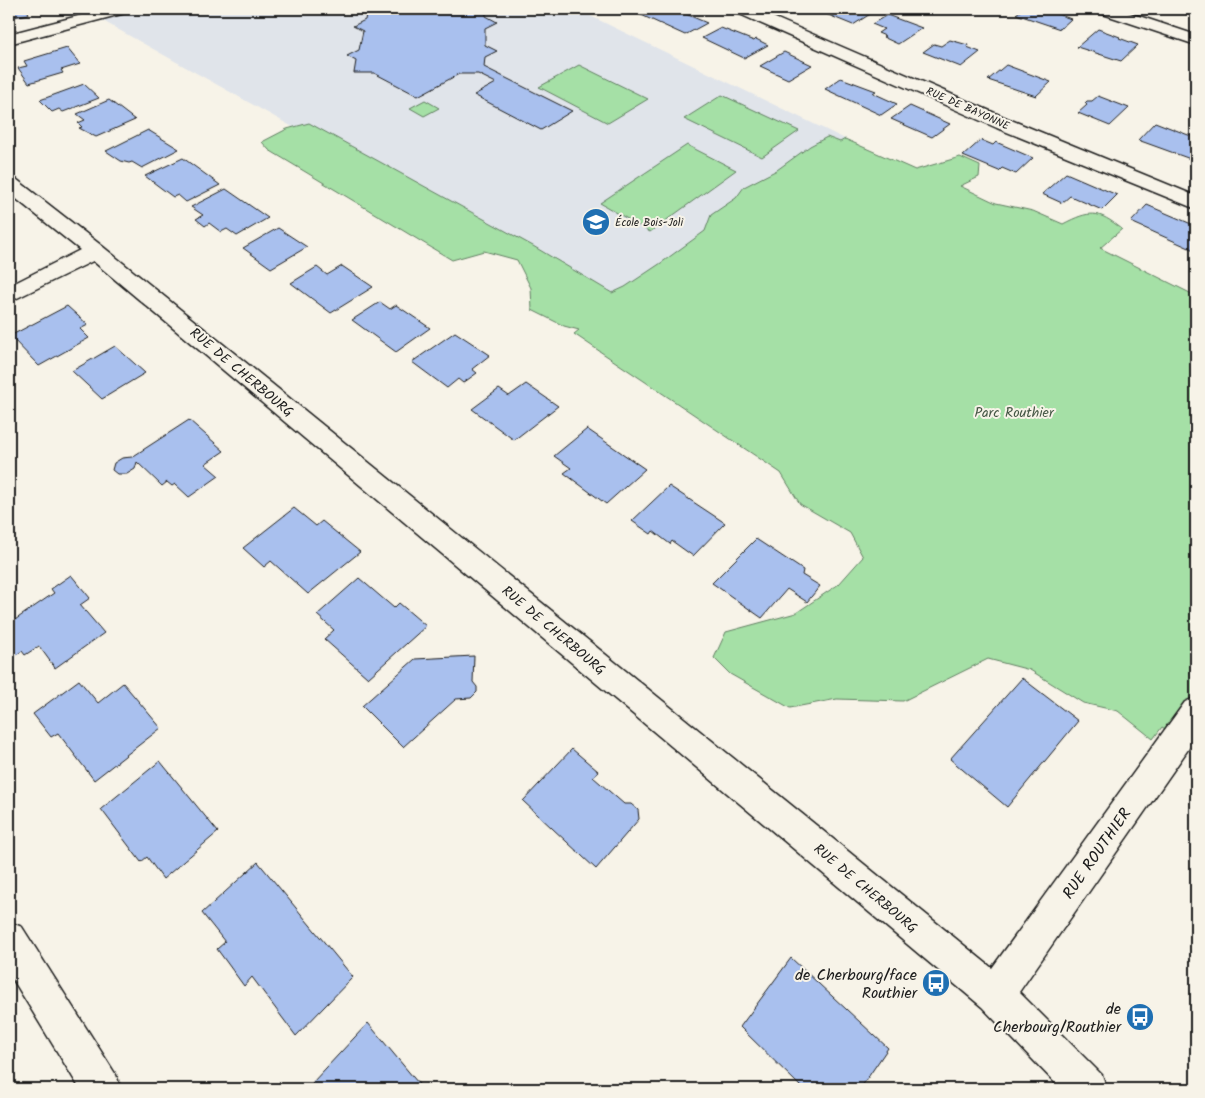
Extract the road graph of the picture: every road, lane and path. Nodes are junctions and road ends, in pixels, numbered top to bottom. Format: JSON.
{"nodes":[{"id":1,"x":122,"y":9,"type":"edge"},
{"id":2,"x":741,"y":9,"type":"edge"},
{"id":3,"x":1115,"y":10,"type":"edge"},
{"id":4,"x":9,"y":38,"type":"edge"},
{"id":5,"x":1196,"y":40,"type":"edge"},
{"id":6,"x":9,"y":182,"type":"edge"},
{"id":7,"x":1196,"y":203,"type":"edge"},
{"id":8,"x":95,"y":251,"type":"junction"},
{"id":9,"x":9,"y":295,"type":"edge"},
{"id":10,"x":1196,"y":712,"type":"edge"},
{"id":11,"x":9,"y":940,"type":"edge"},
{"id":12,"x":995,"y":994,"type":"junction"},
{"id":13,"x":102,"y":1089,"type":"edge"},
{"id":14,"x":1088,"y":1089,"type":"edge"}],
"edges":[{"from":1,"to":4,"type":"street"},
{"from":2,"to":7,"type":"street","name":"RUE DE BAYONNE"},
{"from":3,"to":5,"type":"street"},
{"from":6,"to":8,"type":"street","name":"RUE DE CHERBOURG"},
{"from":8,"to":9,"type":"street"},
{"from":8,"to":12,"type":"street","name":"RUE DE CHERBOURG"},
{"from":10,"to":12,"type":"street","name":"RUE ROUTHIER"},
{"from":11,"to":13,"type":"street"},
{"from":12,"to":14,"type":"street","name":"RUE DE CHERBOURG"}]}
